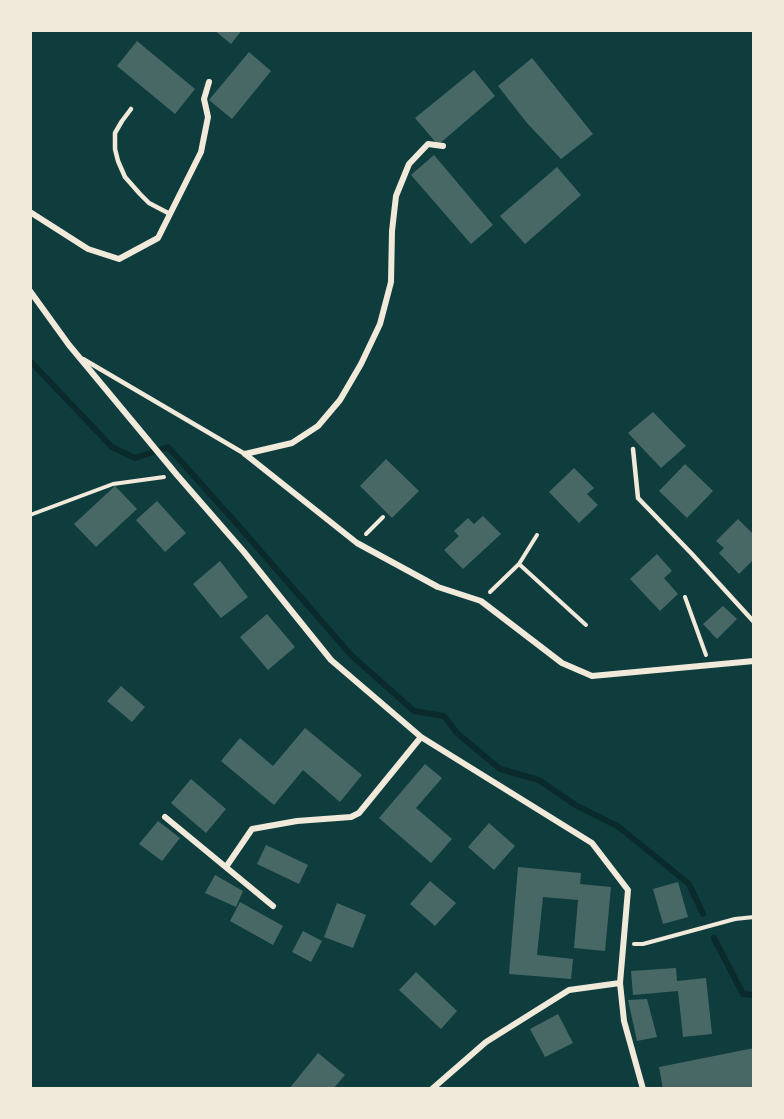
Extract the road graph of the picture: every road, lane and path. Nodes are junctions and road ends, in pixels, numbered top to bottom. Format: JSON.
{"nodes":[{"id":1,"x":209,"y":82,"type":"dead end"},
{"id":2,"x":131,"y":109,"type":"dead end"},
{"id":3,"x":443,"y":146,"type":"dead end"},
{"id":4,"x":30,"y":212,"type":"edge"},
{"id":5,"x":170,"y":214,"type":"junction"},
{"id":6,"x":30,"y":291,"type":"edge"},
{"id":7,"x":80,"y":358,"type":"junction"},
{"id":8,"x":633,"y":449,"type":"dead end"},
{"id":9,"x":245,"y":454,"type":"junction"},
{"id":10,"x":177,"y":475,"type":"junction"},
{"id":11,"x":30,"y":515,"type":"edge"},
{"id":12,"x":383,"y":517,"type":"dead end"},
{"id":13,"x":537,"y":535,"type":"dead end"},
{"id":14,"x":357,"y":543,"type":"junction"},
{"id":15,"x":519,"y":564,"type":"junction"},
{"id":16,"x":685,"y":597,"type":"dead end"},
{"id":17,"x":481,"y":601,"type":"junction"},
{"id":18,"x":754,"y":622,"type":"edge"},
{"id":19,"x":586,"y":625,"type":"dead end"},
{"id":20,"x":754,"y":661,"type":"edge"},
{"id":21,"x":711,"y":666,"type":"junction"},
{"id":22,"x":422,"y":737,"type":"junction"},
{"id":23,"x":165,"y":817,"type":"dead end"},
{"id":24,"x":226,"y":867,"type":"junction"},
{"id":25,"x":273,"y":906,"type":"dead end"},
{"id":26,"x":754,"y":917,"type":"edge"},
{"id":27,"x":624,"y":944,"type":"junction"},
{"id":28,"x":620,"y":983,"type":"junction"},
{"id":29,"x":432,"y":1089,"type":"edge"},
{"id":30,"x":643,"y":1089,"type":"edge"}],
"edges":[{"from":1,"to":5,"type":"street"},
{"from":2,"to":5,"type":"lane"},
{"from":3,"to":9,"type":"street"},
{"from":4,"to":5,"type":"street"},
{"from":6,"to":7,"type":"street"},
{"from":7,"to":9,"type":"lane"},
{"from":7,"to":10,"type":"street"},
{"from":8,"to":18,"type":"lane"},
{"from":9,"to":14,"type":"street"},
{"from":10,"to":11,"type":"path"},
{"from":10,"to":22,"type":"street"},
{"from":12,"to":14,"type":"path"},
{"from":13,"to":15,"type":"path"},
{"from":14,"to":17,"type":"street"},
{"from":15,"to":17,"type":"path"},
{"from":15,"to":19,"type":"path"},
{"from":16,"to":21,"type":"path"},
{"from":17,"to":21,"type":"street"},
{"from":20,"to":21,"type":"street"},
{"from":22,"to":24,"type":"street"},
{"from":22,"to":27,"type":"street"},
{"from":23,"to":24,"type":"street"},
{"from":24,"to":25,"type":"street"},
{"from":26,"to":27,"type":"path"},
{"from":27,"to":28,"type":"street"},
{"from":28,"to":29,"type":"street"},
{"from":28,"to":30,"type":"street"}]}
